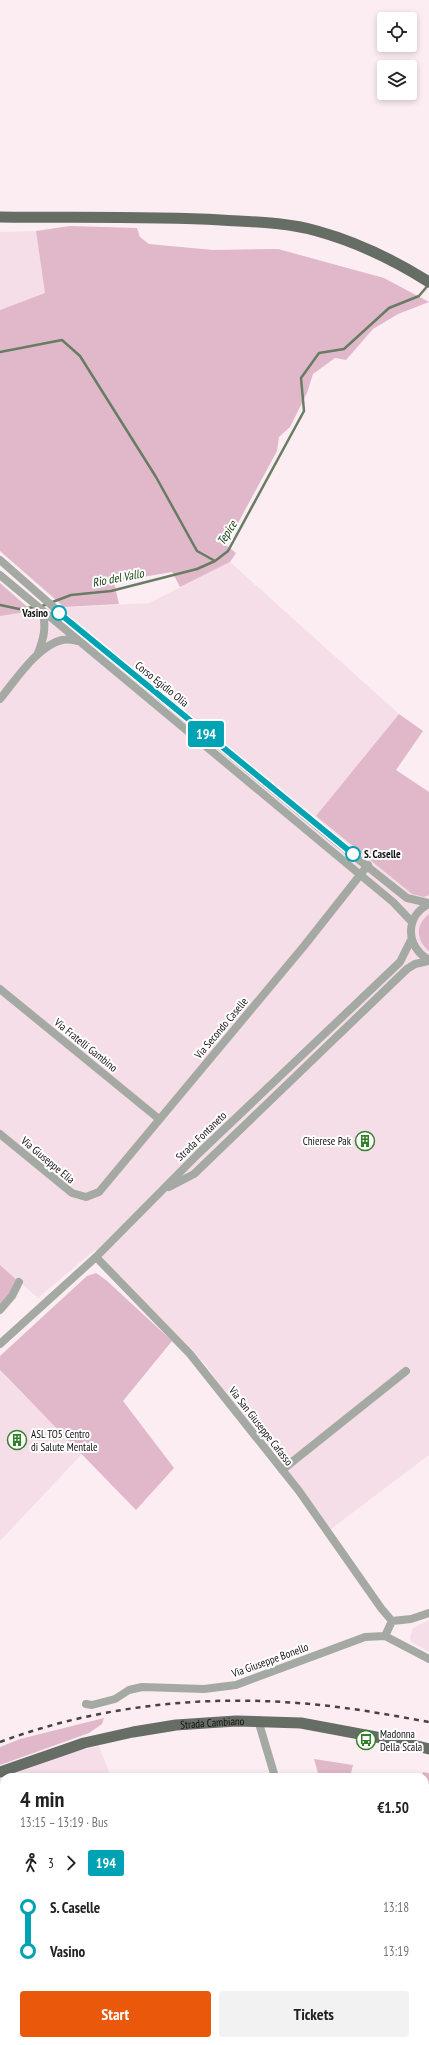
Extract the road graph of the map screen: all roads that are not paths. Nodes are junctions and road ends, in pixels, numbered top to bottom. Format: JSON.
{"nodes":[{"id":1,"x":0,"y":217,"type":"edge"},
{"id":2,"x":429,"y":282,"type":"edge"},
{"id":3,"x":0,"y":560,"type":"edge"},
{"id":4,"x":0,"y":575,"type":"edge"},
{"id":5,"x":43,"y":612,"type":"junction"},
{"id":6,"x":78,"y":641,"type":"junction"},
{"id":7,"x":38,"y":654,"type":"junction"},
{"id":8,"x":0,"y":699,"type":"edge"},
{"id":9,"x":368,"y":866,"type":"junction"},
{"id":10,"x":360,"y":875,"type":"junction"},
{"id":11,"x":429,"y":904,"type":"edge"},
{"id":12,"x":412,"y":922,"type":"junction"},
{"id":13,"x":411,"y":940,"type":"junction"},
{"id":14,"x":429,"y":960,"type":"edge"},
{"id":15,"x":0,"y":989,"type":"edge"},
{"id":16,"x":159,"y":1119,"type":"junction"},
{"id":17,"x":0,"y":1134,"type":"edge"},
{"id":18,"x":163,"y":1190,"type":"junction"},
{"id":19,"x":86,"y":1197,"type":"joint"},
{"id":20,"x":96,"y":1257,"type":"junction"},
{"id":21,"x":19,"y":1282,"type":"dead end"},
{"id":22,"x":0,"y":1310,"type":"edge"},
{"id":23,"x":0,"y":1344,"type":"edge"},
{"id":24,"x":406,"y":1371,"type":"dead end"},
{"id":25,"x":282,"y":1470,"type":"junction"},
{"id":26,"x":429,"y":1613,"type":"edge"},
{"id":27,"x":392,"y":1621,"type":"junction"},
{"id":28,"x":385,"y":1636,"type":"junction"},
{"id":29,"x":429,"y":1659,"type":"edge"},
{"id":30,"x":86,"y":1704,"type":"dead end"},
{"id":31,"x":258,"y":1720,"type":"junction"},
{"id":32,"x":429,"y":1749,"type":"edge"},
{"id":33,"x":0,"y":1772,"type":"edge"},
{"id":34,"x":274,"y":1773,"type":"edge"}],
"edges":[{"from":1,"to":2,"type":"main road"},
{"from":3,"to":9,"type":"street","name":"Corso Egidio Olia"},
{"from":4,"to":5,"type":"street","name":"Corso Egidio Olia"},
{"from":5,"to":6,"type":"street","name":"Corso Egidio Olia"},
{"from":5,"to":7,"type":"street"},
{"from":6,"to":7,"type":"street"},
{"from":6,"to":10,"type":"street","name":"Corso Egidio Olia"},
{"from":7,"to":8,"type":"street"},
{"from":9,"to":10,"type":"street","name":"Via Secondo Caselle"},
{"from":9,"to":11,"type":"street","name":"Corso Egidio Olia"},
{"from":10,"to":12,"type":"street","name":"Corso Egidio Olia"},
{"from":10,"to":16,"type":"street","name":"Via Secondo Caselle"},
{"from":11,"to":12,"type":"street"},
{"from":12,"to":13,"type":"street","name":"Strada Fontaneto"},
{"from":13,"to":14,"type":"street"},
{"from":13,"to":18,"type":"street","name":"Strada Fontaneto"},
{"from":14,"to":18,"type":"street"},
{"from":15,"to":16,"type":"street","name":"Via Fratelli Gambino"},
{"from":16,"to":19,"type":"street","name":"Via Secondo Caselle"},
{"from":17,"to":19,"type":"street","name":"Via Giuseppe Elia"},
{"from":18,"to":20,"type":"street","name":"Strada Fontaneto"},
{"from":20,"to":23,"type":"street","name":"Strada Fontaneto"},
{"from":20,"to":25,"type":"street","name":"Via San Giuseppe Cafasso"},
{"from":21,"to":22,"type":"street"},
{"from":24,"to":25,"type":"street"},
{"from":25,"to":27,"type":"street","name":"Via San Giuseppe Cafasso"},
{"from":26,"to":27,"type":"street"},
{"from":27,"to":28,"type":"street"},
{"from":28,"to":29,"type":"street"},
{"from":28,"to":30,"type":"street","name":"Via Giuseppe Bonello"},
{"from":31,"to":32,"type":"main road","name":"Strada Cambiano"},
{"from":31,"to":33,"type":"main road","name":"Strada Cambiano"},
{"from":31,"to":34,"type":"street"}]}
